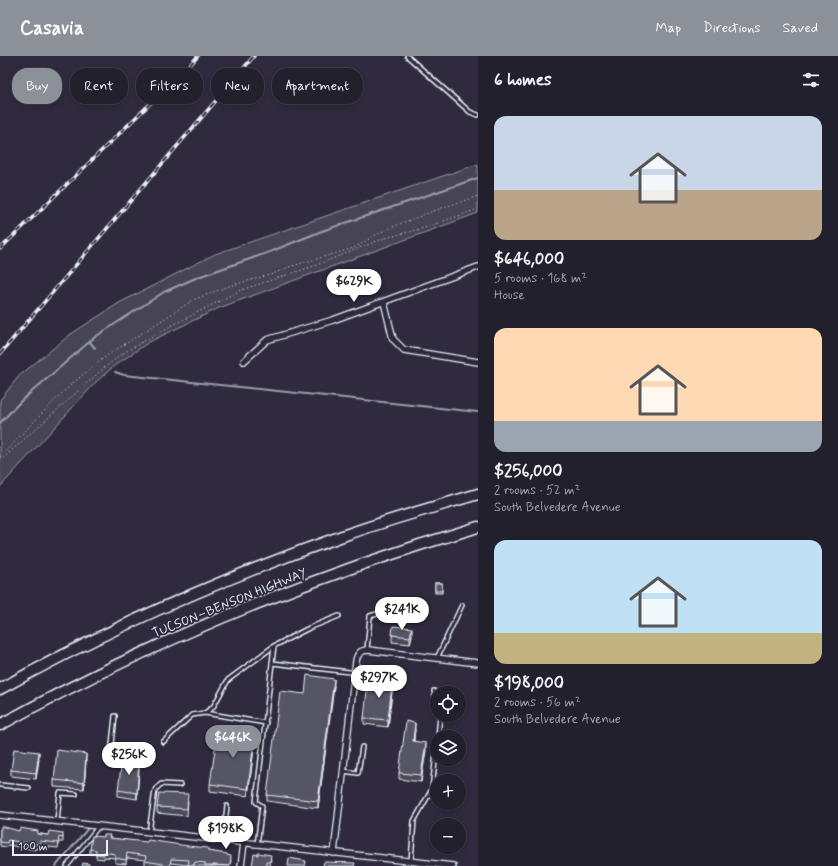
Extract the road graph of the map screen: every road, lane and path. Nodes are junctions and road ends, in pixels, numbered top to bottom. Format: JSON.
{"nodes":[{"id":1,"x":407,"y":56,"type":"edge"},
{"id":2,"x":478,"y":115,"type":"edge"},
{"id":3,"x":478,"y":196,"type":"edge"},
{"id":4,"x":478,"y":209,"type":"edge"},
{"id":5,"x":478,"y":267,"type":"edge"},
{"id":6,"x":384,"y":302,"type":"junction"},
{"id":7,"x":244,"y":361,"type":"dead end"},
{"id":8,"x":478,"y":362,"type":"edge"},
{"id":9,"x":0,"y":456,"type":"edge"},
{"id":10,"x":0,"y":461,"type":"edge"},
{"id":11,"x":478,"y":494,"type":"edge"},
{"id":12,"x":478,"y":527,"type":"edge"},
{"id":13,"x":407,"y":605,"type":"dead end"},
{"id":14,"x":462,"y":605,"type":"dead end"},
{"id":15,"x":339,"y":616,"type":"dead end"},
{"id":16,"x":274,"y":646,"type":"junction"},
{"id":17,"x":367,"y":650,"type":"junction"},
{"id":18,"x":438,"y":658,"type":"junction"},
{"id":19,"x":272,"y":663,"type":"junction"},
{"id":20,"x":478,"y":663,"type":"edge"},
{"id":21,"x":355,"y":673,"type":"junction"},
{"id":22,"x":400,"y":678,"type":"dead end"},
{"id":23,"x":0,"y":689,"type":"edge"},
{"id":24,"x":205,"y":713,"type":"junction"},
{"id":25,"x":115,"y":716,"type":"dead end"},
{"id":26,"x":266,"y":723,"type":"junction"},
{"id":27,"x":0,"y":725,"type":"edge"},
{"id":28,"x":163,"y":742,"type":"dead end"},
{"id":29,"x":362,"y":747,"type":"dead end"},
{"id":30,"x":110,"y":763,"type":"dead end"},
{"id":31,"x":435,"y":766,"type":"edge"},
{"id":32,"x":343,"y":771,"type":"junction"},
{"id":33,"x":0,"y":785,"type":"edge"},
{"id":34,"x":180,"y":785,"type":"dead end"},
{"id":35,"x":29,"y":788,"type":"dead end"},
{"id":36,"x":76,"y":794,"type":"dead end"},
{"id":37,"x":227,"y":806,"type":"dead end"},
{"id":38,"x":0,"y":815,"type":"edge"},
{"id":39,"x":57,"y":821,"type":"junction"},
{"id":40,"x":99,"y":826,"type":"junction"},
{"id":41,"x":149,"y":832,"type":"junction"},
{"id":42,"x":224,"y":841,"type":"junction"},
{"id":43,"x":244,"y":843,"type":"junction"},
{"id":44,"x":257,"y":845,"type":"junction"},
{"id":45,"x":334,"y":853,"type":"junction"},
{"id":46,"x":411,"y":861,"type":"junction"},
{"id":47,"x":67,"y":866,"type":"edge"},
{"id":48,"x":241,"y":866,"type":"edge"},
{"id":49,"x":454,"y":866,"type":"edge"}],
"edges":[{"from":1,"to":2,"type":"lane"},
{"from":3,"to":9,"type":"path"},
{"from":4,"to":10,"type":"path"},
{"from":5,"to":6,"type":"street"},
{"from":6,"to":7,"type":"street"},
{"from":6,"to":8,"type":"street"},
{"from":11,"to":23,"type":"highway","name":"TUCSON–BENSON HIGHWAY"},
{"from":12,"to":27,"type":"highway","name":"TUCSON–BENSON HIGHWAY"},
{"from":13,"to":17,"type":"lane"},
{"from":14,"to":18,"type":"lane"},
{"from":15,"to":16,"type":"lane"},
{"from":16,"to":19,"type":"lane"},
{"from":16,"to":24,"type":"lane"},
{"from":17,"to":18,"type":"street"},
{"from":17,"to":21,"type":"street"},
{"from":18,"to":20,"type":"street"},
{"from":19,"to":21,"type":"lane"},
{"from":19,"to":26,"type":"lane"},
{"from":21,"to":22,"type":"lane"},
{"from":21,"to":32,"type":"street"},
{"from":24,"to":26,"type":"lane"},
{"from":24,"to":28,"type":"lane"},
{"from":25,"to":30,"type":"lane"},
{"from":26,"to":44,"type":"lane"},
{"from":29,"to":32,"type":"lane"},
{"from":31,"to":46,"type":"lane"},
{"from":32,"to":45,"type":"street"},
{"from":33,"to":35,"type":"lane"},
{"from":34,"to":41,"type":"lane"},
{"from":36,"to":39,"type":"lane"},
{"from":37,"to":42,"type":"lane"},
{"from":38,"to":39,"type":"street"},
{"from":39,"to":40,"type":"street"},
{"from":40,"to":41,"type":"street"},
{"from":40,"to":47,"type":"lane"},
{"from":41,"to":42,"type":"street"},
{"from":42,"to":43,"type":"street"},
{"from":43,"to":44,"type":"street"},
{"from":43,"to":48,"type":"street"},
{"from":44,"to":45,"type":"street"},
{"from":45,"to":46,"type":"street"},
{"from":46,"to":49,"type":"street"}]}
